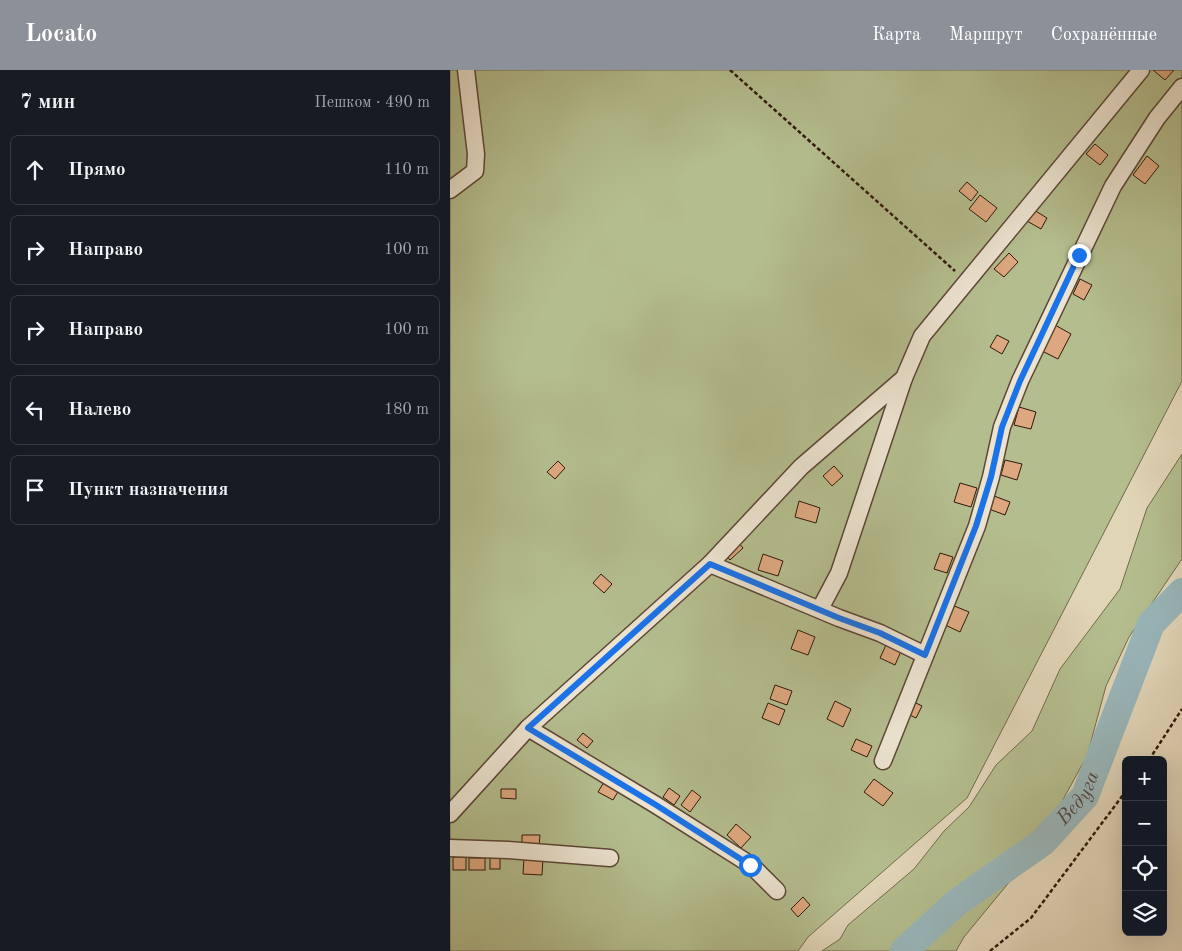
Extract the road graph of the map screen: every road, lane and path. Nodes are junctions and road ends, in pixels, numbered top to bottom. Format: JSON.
{"nodes":[{"id":1,"x":466,"y":70,"type":"edge"},
{"id":2,"x":730,"y":70,"type":"edge"},
{"id":3,"x":1141,"y":70,"type":"edge"},
{"id":4,"x":1182,"y":87,"type":"edge"},
{"id":5,"x":450,"y":190,"type":"edge"},
{"id":6,"x":968,"y":282,"type":"junction"},
{"id":7,"x":904,"y":378,"type":"junction"},
{"id":8,"x":710,"y":564,"type":"junction"},
{"id":9,"x":820,"y":610,"type":"junction"},
{"id":10,"x":925,"y":655,"type":"junction"},
{"id":11,"x":1182,"y":708,"type":"edge"},
{"id":12,"x":528,"y":728,"type":"junction"},
{"id":13,"x":1152,"y":756,"type":"edge"},
{"id":14,"x":883,"y":761,"type":"dead end"},
{"id":15,"x":1122,"y":797,"type":"edge"},
{"id":16,"x":450,"y":814,"type":"edge"},
{"id":17,"x":450,"y":848,"type":"edge"},
{"id":18,"x":610,"y":858,"type":"dead end"},
{"id":19,"x":777,"y":891,"type":"dead end"},
{"id":20,"x":990,"y":951,"type":"edge"}],
"edges":[{"from":1,"to":5,"type":"street"},
{"from":2,"to":6,"type":"path"},
{"from":3,"to":6,"type":"street"},
{"from":4,"to":10,"type":"street"},
{"from":6,"to":7,"type":"street"},
{"from":7,"to":8,"type":"street"},
{"from":7,"to":9,"type":"street"},
{"from":8,"to":9,"type":"street"},
{"from":8,"to":12,"type":"street"},
{"from":9,"to":10,"type":"street"},
{"from":10,"to":14,"type":"street"},
{"from":11,"to":13,"type":"path"},
{"from":12,"to":16,"type":"street"},
{"from":12,"to":19,"type":"street"},
{"from":15,"to":20,"type":"path"},
{"from":17,"to":18,"type":"street"}]}
